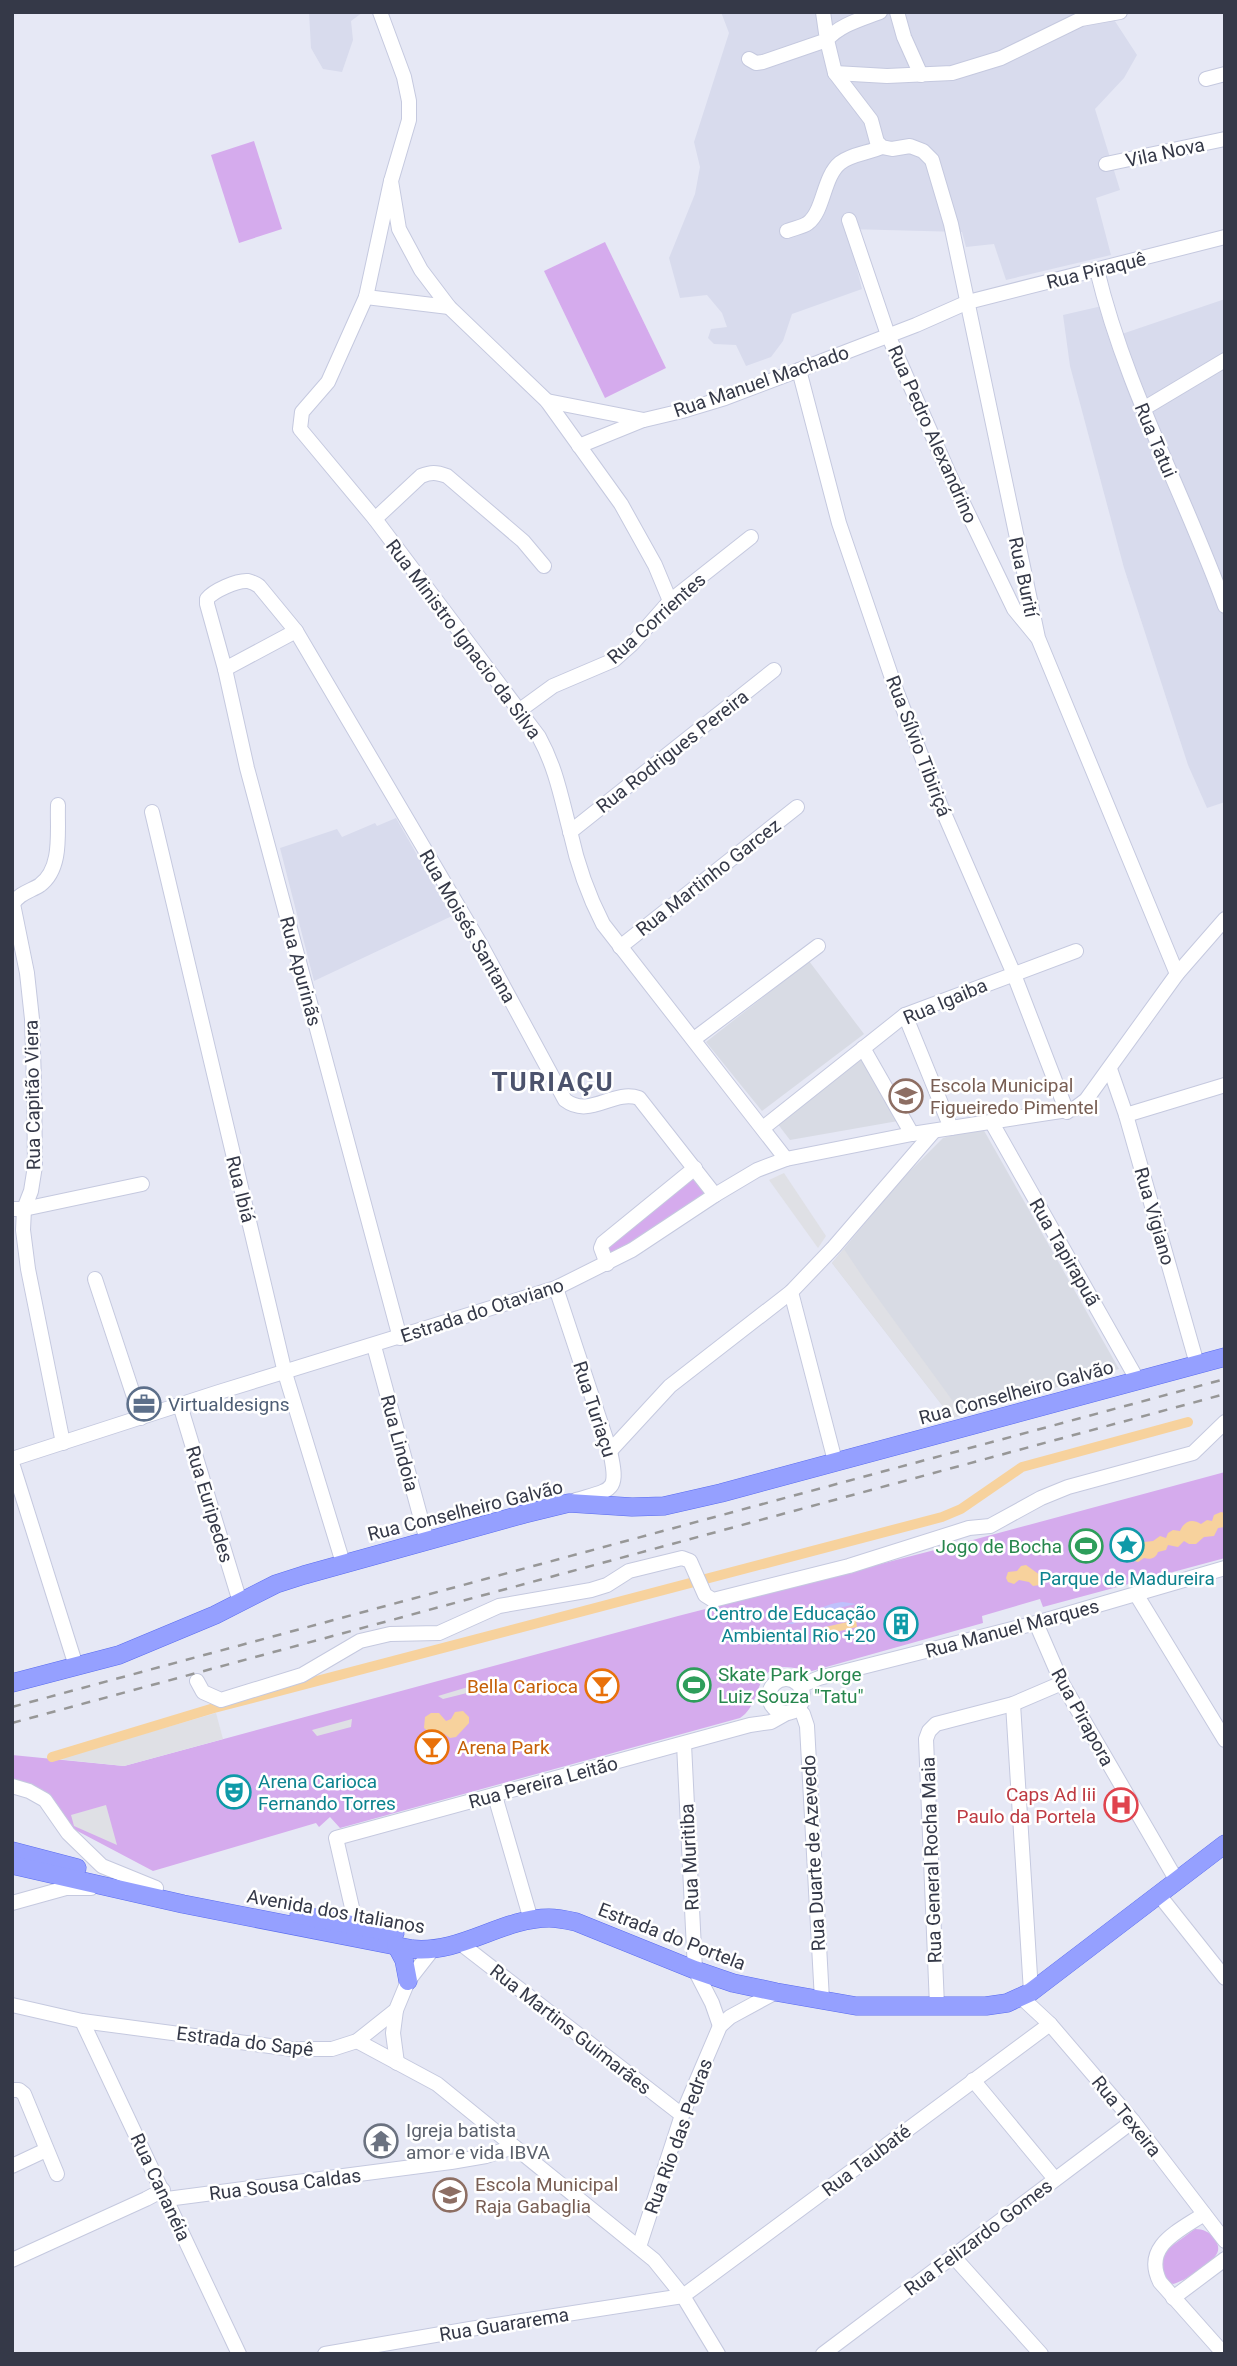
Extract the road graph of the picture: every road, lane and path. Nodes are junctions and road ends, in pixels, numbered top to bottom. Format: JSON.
{"nodes":[{"id":1,"x":380,"y":12,"type":"edge"},
{"id":2,"x":823,"y":12,"type":"edge"},
{"id":3,"x":880,"y":12,"type":"edge"},
{"id":4,"x":897,"y":12,"type":"edge"},
{"id":5,"x":1120,"y":12,"type":"edge"},
{"id":6,"x":827,"y":40,"type":"junction"},
{"id":7,"x":749,"y":59,"type":"dead end"},
{"id":8,"x":835,"y":73,"type":"junction"},
{"id":9,"x":1225,"y":74,"type":"edge"},
{"id":10,"x":921,"y":75,"type":"junction"},
{"id":11,"x":1206,"y":79,"type":"dead end"},
{"id":12,"x":1225,"y":139,"type":"edge"},
{"id":13,"x":882,"y":147,"type":"junction"},
{"id":14,"x":1106,"y":164,"type":"dead end"},
{"id":15,"x":391,"y":181,"type":"junction"},
{"id":16,"x":849,"y":220,"type":"dead end"},
{"id":17,"x":787,"y":230,"type":"dead end"},
{"id":18,"x":1225,"y":237,"type":"edge"},
{"id":19,"x":1097,"y":270,"type":"junction"},
{"id":20,"x":366,"y":297,"type":"junction"},
{"id":21,"x":968,"y":302,"type":"junction"},
{"id":22,"x":449,"y":307,"type":"junction"},
{"id":23,"x":888,"y":335,"type":"junction"},
{"id":24,"x":1225,"y":360,"type":"edge"},
{"id":25,"x":799,"y":370,"type":"junction"},
{"id":26,"x":547,"y":401,"type":"junction"},
{"id":27,"x":1143,"y":410,"type":"junction"},
{"id":28,"x":644,"y":420,"type":"junction"},
{"id":29,"x":579,"y":446,"type":"junction"},
{"id":30,"x":374,"y":519,"type":"junction"},
{"id":31,"x":751,"y":537,"type":"dead end"},
{"id":32,"x":544,"y":566,"type":"dead end"},
{"id":33,"x":259,"y":586,"type":"joint"},
{"id":34,"x":670,"y":601,"type":"junction"},
{"id":35,"x":1225,"y":606,"type":"edge"},
{"id":36,"x":296,"y":631,"type":"junction"},
{"id":37,"x":1038,"y":638,"type":"junction"},
{"id":38,"x":225,"y":669,"type":"junction"},
{"id":39,"x":774,"y":670,"type":"dead end"},
{"id":40,"x":520,"y":710,"type":"junction"},
{"id":41,"x":58,"y":806,"type":"dead end"},
{"id":42,"x":797,"y":807,"type":"dead end"},
{"id":43,"x":152,"y":813,"type":"dead end"},
{"id":44,"x":570,"y":832,"type":"junction"},
{"id":45,"x":1225,"y":919,"type":"edge"},
{"id":46,"x":818,"y":946,"type":"dead end"},
{"id":47,"x":620,"y":947,"type":"junction"},
{"id":48,"x":1076,"y":951,"type":"dead end"},
{"id":49,"x":1013,"y":972,"type":"junction"},
{"id":50,"x":1177,"y":974,"type":"junction"},
{"id":51,"x":905,"y":1015,"type":"junction"},
{"id":52,"x":694,"y":1039,"type":"junction"},
{"id":53,"x":863,"y":1048,"type":"junction"},
{"id":54,"x":1110,"y":1069,"type":"junction"},
{"id":55,"x":1225,"y":1085,"type":"edge"},
{"id":56,"x":1068,"y":1112,"type":"junction"},
{"id":57,"x":1126,"y":1115,"type":"junction"},
{"id":58,"x":992,"y":1123,"type":"junction"},
{"id":59,"x":762,"y":1128,"type":"junction"},
{"id":60,"x":951,"y":1128,"type":"junction"},
{"id":61,"x":934,"y":1131,"type":"junction"},
{"id":62,"x":912,"y":1134,"type":"junction"},
{"id":63,"x":786,"y":1158,"type":"junction"},
{"id":64,"x":695,"y":1168,"type":"junction"},
{"id":65,"x":142,"y":1184,"type":"dead end"},
{"id":66,"x":715,"y":1195,"type":"junction"},
{"id":67,"x":18,"y":1209,"type":"edge"},
{"id":68,"x":607,"y":1264,"type":"junction"},
{"id":69,"x":95,"y":1279,"type":"dead end"},
{"id":70,"x":556,"y":1288,"type":"junction"},
{"id":71,"x":791,"y":1292,"type":"junction"},
{"id":72,"x":400,"y":1338,"type":"junction"},
{"id":73,"x":374,"y":1346,"type":"junction"},
{"id":74,"x":1225,"y":1357,"type":"edge"},
{"id":75,"x":1196,"y":1364,"type":"junction"},
{"id":76,"x":285,"y":1373,"type":"junction"},
{"id":77,"x":1138,"y":1381,"type":"junction"},
{"id":78,"x":180,"y":1405,"type":"junction"},
{"id":79,"x":141,"y":1418,"type":"junction"},
{"id":80,"x":1225,"y":1422,"type":"edge"},
{"id":81,"x":63,"y":1443,"type":"junction"},
{"id":82,"x":610,"y":1451,"type":"junction"},
{"id":83,"x":12,"y":1461,"type":"edge"},
{"id":84,"x":835,"y":1461,"type":"junction"},
{"id":85,"x":569,"y":1503,"type":"junction"},
{"id":86,"x":427,"y":1541,"type":"junction"},
{"id":87,"x":344,"y":1563,"type":"junction"},
{"id":88,"x":1225,"y":1568,"type":"edge"},
{"id":89,"x":1136,"y":1594,"type":"junction"},
{"id":90,"x":240,"y":1602,"type":"junction"},
{"id":91,"x":1035,"y":1623,"type":"junction"},
{"id":92,"x":76,"y":1666,"type":"junction"},
{"id":93,"x":197,"y":1681,"type":"dead end"},
{"id":94,"x":12,"y":1683,"type":"edge"},
{"id":95,"x":1062,"y":1683,"type":"junction"},
{"id":96,"x":800,"y":1686,"type":"junction"},
{"id":97,"x":770,"y":1703,"type":"junction"},
{"id":98,"x":1013,"y":1704,"type":"junction"},
{"id":99,"x":792,"y":1711,"type":"junction"},
{"id":100,"x":750,"y":1725,"type":"junction"},
{"id":101,"x":1225,"y":1740,"type":"edge"},
{"id":102,"x":684,"y":1744,"type":"junction"},
{"id":103,"x":12,"y":1786,"type":"edge"},
{"id":104,"x":495,"y":1796,"type":"junction"},
{"id":105,"x":1225,"y":1844,"type":"edge"},
{"id":106,"x":19,"y":1860,"type":"edge"},
{"id":107,"x":1177,"y":1881,"type":"junction"},
{"id":108,"x":110,"y":1888,"type":"junction"},
{"id":109,"x":156,"y":1888,"type":"junction"},
{"id":110,"x":1159,"y":1895,"type":"junction"},
{"id":111,"x":12,"y":1903,"type":"edge"},
{"id":112,"x":531,"y":1920,"type":"junction"},
{"id":113,"x":356,"y":1925,"type":"junction"},
{"id":114,"x":460,"y":1943,"type":"junction"},
{"id":115,"x":396,"y":1945,"type":"junction"},
{"id":116,"x":433,"y":1950,"type":"junction"},
{"id":117,"x":695,"y":1970,"type":"junction"},
{"id":118,"x":1225,"y":1978,"type":"edge"},
{"id":119,"x":408,"y":1981,"type":"junction"},
{"id":120,"x":776,"y":1992,"type":"junction"},
{"id":121,"x":1026,"y":1995,"type":"junction"},
{"id":122,"x":822,"y":2000,"type":"junction"},
{"id":123,"x":12,"y":2005,"type":"edge"},
{"id":124,"x":937,"y":2006,"type":"junction"},
{"id":125,"x":396,"y":2010,"type":"junction"},
{"id":126,"x":82,"y":2021,"type":"junction"},
{"id":127,"x":1050,"y":2024,"type":"junction"},
{"id":128,"x":720,"y":2026,"type":"junction"},
{"id":129,"x":357,"y":2041,"type":"junction"},
{"id":130,"x":397,"y":2063,"type":"junction"},
{"id":131,"x":973,"y":2080,"type":"junction"},
{"id":132,"x":12,"y":2090,"type":"edge"},
{"id":133,"x":682,"y":2115,"type":"junction"},
{"id":134,"x":1133,"y":2121,"type":"junction"},
{"id":135,"x":491,"y":2128,"type":"junction"},
{"id":136,"x":513,"y":2147,"type":"junction"},
{"id":137,"x":46,"y":2150,"type":"junction"},
{"id":138,"x":486,"y":2156,"type":"junction"},
{"id":139,"x":12,"y":2166,"type":"edge"},
{"id":140,"x":57,"y":2175,"type":"dead end"},
{"id":141,"x":1055,"y":2179,"type":"junction"},
{"id":142,"x":165,"y":2194,"type":"junction"},
{"id":143,"x":1204,"y":2214,"type":"junction"},
{"id":144,"x":1225,"y":2241,"type":"edge"},
{"id":145,"x":639,"y":2247,"type":"junction"},
{"id":146,"x":953,"y":2256,"type":"junction"},
{"id":147,"x":1225,"y":2259,"type":"edge"},
{"id":148,"x":12,"y":2260,"type":"edge"},
{"id":149,"x":683,"y":2296,"type":"junction"},
{"id":150,"x":1174,"y":2298,"type":"junction"},
{"id":151,"x":716,"y":2353,"type":"edge"},
{"id":152,"x":239,"y":2354,"type":"edge"},
{"id":153,"x":325,"y":2354,"type":"edge"},
{"id":154,"x":823,"y":2354,"type":"edge"},
{"id":155,"x":1041,"y":2354,"type":"edge"},
{"id":156,"x":1224,"y":2354,"type":"edge"}],
"edges":[{"from":1,"to":15,"type":"street","name":"Rua Ministro Ignacio da Silva"},
{"from":2,"to":6,"type":"street"},
{"from":3,"to":6,"type":"street"},
{"from":4,"to":10,"type":"street"},
{"from":5,"to":10,"type":"street"},
{"from":6,"to":7,"type":"street"},
{"from":6,"to":8,"type":"street"},
{"from":8,"to":10,"type":"street"},
{"from":8,"to":13,"type":"street"},
{"from":9,"to":11,"type":"street"},
{"from":12,"to":14,"type":"street","name":"Vila Nova"},
{"from":13,"to":17,"type":"street"},
{"from":13,"to":21,"type":"street","name":"Rua Burití"},
{"from":15,"to":20,"type":"street","name":"Rua Ministro Ignacio da Silva"},
{"from":15,"to":22,"type":"street"},
{"from":16,"to":23,"type":"street","name":"Rua Pedro Alexandrino"},
{"from":18,"to":19,"type":"street","name":"Rua Piraquê"},
{"from":19,"to":21,"type":"street","name":"Rua Piraquê"},
{"from":19,"to":27,"type":"street","name":"Rua Tatui"},
{"from":20,"to":22,"type":"street"},
{"from":20,"to":30,"type":"street","name":"Rua Ministro Ignacio da Silva"},
{"from":21,"to":23,"type":"street","name":"Rua Manuel Machado"},
{"from":21,"to":37,"type":"street","name":"Rua Burití"},
{"from":22,"to":26,"type":"street"},
{"from":23,"to":25,"type":"street","name":"Rua Manuel Machado"},
{"from":23,"to":37,"type":"street","name":"Rua Pedro Alexandrino"},
{"from":24,"to":27,"type":"street"},
{"from":25,"to":28,"type":"street","name":"Rua Manuel Machado"},
{"from":25,"to":49,"type":"street","name":"Rua Sílvio Tibiriçá"},
{"from":26,"to":28,"type":"street","name":"Rua Manuel Machado"},
{"from":26,"to":29,"type":"street"},
{"from":27,"to":35,"type":"street","name":"Rua Tatui"},
{"from":28,"to":29,"type":"street"},
{"from":29,"to":34,"type":"street"},
{"from":30,"to":32,"type":"street"},
{"from":30,"to":40,"type":"street","name":"Rua Ministro Ignacio da Silva"},
{"from":31,"to":34,"type":"street","name":"Rua Corrientes"},
{"from":33,"to":36,"type":"street","name":"Rua Moisés Santana"},
{"from":33,"to":38,"type":"street","name":"Rua Apurinãs"},
{"from":34,"to":40,"type":"street","name":"Rua Corrientes"},
{"from":36,"to":38,"type":"street"},
{"from":36,"to":64,"type":"street","name":"Rua Moisés Santana"},
{"from":37,"to":50,"type":"street","name":"Rua Burití"},
{"from":38,"to":72,"type":"street","name":"Rua Apurinãs"},
{"from":39,"to":44,"type":"street","name":"Rua Rodrigues Pereira"},
{"from":40,"to":44,"type":"street","name":"Rua Ministro Ignacio da Silva"},
{"from":41,"to":67,"type":"street","name":"Rua Capitão Viera"},
{"from":42,"to":47,"type":"street","name":"Rua Martinho Garcez"},
{"from":43,"to":76,"type":"street","name":"Rua Ibiá"},
{"from":44,"to":47,"type":"street","name":"Rua Ministro Ignacio da Silva"},
{"from":45,"to":50,"type":"street"},
{"from":46,"to":52,"type":"street"},
{"from":47,"to":52,"type":"street","name":"Rua Ministro Ignacio da Silva"},
{"from":48,"to":49,"type":"street","name":"Rua Igaiba"},
{"from":49,"to":51,"type":"street","name":"Rua Igaiba"},
{"from":49,"to":56,"type":"street","name":"Rua Sílvio Tibiriçá"},
{"from":50,"to":54,"type":"street"},
{"from":51,"to":53,"type":"street","name":"Rua Igaiba"},
{"from":51,"to":60,"type":"street"},
{"from":52,"to":59,"type":"street","name":"Rua Ministro Ignacio da Silva"},
{"from":53,"to":59,"type":"street","name":"Rua Igaiba"},
{"from":53,"to":62,"type":"street"},
{"from":54,"to":56,"type":"street"},
{"from":54,"to":57,"type":"street","name":"Rua Vigiano"},
{"from":55,"to":57,"type":"street"},
{"from":56,"to":58,"type":"street","name":"Estrada do Otaviano"},
{"from":57,"to":75,"type":"street","name":"Rua Vigiano"},
{"from":58,"to":60,"type":"street","name":"Estrada do Otaviano"},
{"from":58,"to":77,"type":"street","name":"Rua Tapirapuã"},
{"from":59,"to":63,"type":"street","name":"Rua Ministro Ignacio da Silva"},
{"from":60,"to":61,"type":"street","name":"Estrada do Otaviano"},
{"from":61,"to":62,"type":"street","name":"Estrada do Otaviano"},
{"from":61,"to":71,"type":"street"},
{"from":62,"to":63,"type":"street","name":"Estrada do Otaviano"},
{"from":63,"to":66,"type":"street","name":"Estrada do Otaviano"},
{"from":64,"to":66,"type":"street","name":"Rua Moisés Santana"},
{"from":64,"to":68,"type":"street"},
{"from":65,"to":67,"type":"street"},
{"from":66,"to":68,"type":"street","name":"Estrada do Otaviano"},
{"from":67,"to":81,"type":"street","name":"Rua Capitão Viera"},
{"from":68,"to":70,"type":"street","name":"Estrada do Otaviano"},
{"from":69,"to":79,"type":"street"},
{"from":70,"to":72,"type":"street","name":"Estrada do Otaviano"},
{"from":70,"to":82,"type":"street","name":"Rua Turiaçu"},
{"from":71,"to":82,"type":"street"},
{"from":71,"to":84,"type":"street"},
{"from":72,"to":73,"type":"street","name":"Estrada do Otaviano"},
{"from":73,"to":76,"type":"street","name":"Estrada do Otaviano"},
{"from":73,"to":86,"type":"street","name":"Rua Lindoia"},
{"from":74,"to":75,"type":"main road","name":"Rua Conselheiro Galvão"},
{"from":75,"to":77,"type":"main road","name":"Rua Conselheiro Galvão"},
{"from":76,"to":78,"type":"street","name":"Estrada do Otaviano"},
{"from":76,"to":87,"type":"street","name":"Rua Ibiá"},
{"from":77,"to":84,"type":"main road","name":"Rua Conselheiro Galvão"},
{"from":78,"to":79,"type":"street","name":"Estrada do Otaviano"},
{"from":78,"to":90,"type":"street","name":"Rua Euripedes"},
{"from":79,"to":81,"type":"street","name":"Estrada do Otaviano"},
{"from":80,"to":93,"type":"street"},
{"from":81,"to":83,"type":"street","name":"Estrada do Otaviano"},
{"from":82,"to":85,"type":"street","name":"Rua Turiaçu"},
{"from":83,"to":92,"type":"street"},
{"from":84,"to":85,"type":"main road","name":"Rua Conselheiro Galvão"},
{"from":85,"to":86,"type":"main road","name":"Rua Conselheiro Galvão"},
{"from":86,"to":87,"type":"main road","name":"Rua Conselheiro Galvão"},
{"from":87,"to":90,"type":"main road","name":"Rua Conselheiro Galvão"},
{"from":88,"to":89,"type":"street","name":"Rua Manuel Marques"},
{"from":89,"to":91,"type":"street","name":"Rua Manuel Marques"},
{"from":89,"to":101,"type":"street"},
{"from":90,"to":92,"type":"main road","name":"Rua Conselheiro Galvão"},
{"from":91,"to":95,"type":"street","name":"Rua Pirapora"},
{"from":91,"to":96,"type":"street","name":"Rua Manuel Marques"},
{"from":92,"to":94,"type":"main road","name":"Rua Conselheiro Galvão"},
{"from":95,"to":98,"type":"street","name":"Rua General Rocha Maia"},
{"from":95,"to":107,"type":"street","name":"Rua Pirapora"},
{"from":96,"to":97,"type":"street"},
{"from":96,"to":99,"type":"street"},
{"from":97,"to":99,"type":"street"},
{"from":97,"to":100,"type":"street"},
{"from":98,"to":121,"type":"street"},
{"from":98,"to":124,"type":"street","name":"Rua General Rocha Maia"},
{"from":99,"to":100,"type":"street","name":"Rua Pereira Leitão"},
{"from":99,"to":122,"type":"street","name":"Rua Duarte de Azevedo"},
{"from":100,"to":102,"type":"street","name":"Rua Pereira Leitão"},
{"from":102,"to":104,"type":"street","name":"Rua Pereira Leitão"},
{"from":102,"to":117,"type":"street","name":"Rua Muritiba"},
{"from":103,"to":109,"type":"street"},
{"from":104,"to":112,"type":"street"},
{"from":104,"to":113,"type":"street","name":"Rua Pereira Leitão"},
{"from":105,"to":107,"type":"main road","name":"Estrada do Portela"},
{"from":106,"to":108,"type":"main road","name":"Avenida dos Italianos"},
{"from":106,"to":109,"type":"main road","name":"Avenida dos Italianos"},
{"from":107,"to":110,"type":"main road","name":"Estrada do Portela"},
{"from":108,"to":111,"type":"street"},
{"from":108,"to":115,"type":"main road","name":"Avenida dos Italianos"},
{"from":109,"to":113,"type":"main road","name":"Avenida dos Italianos"},
{"from":110,"to":118,"type":"street"},
{"from":110,"to":121,"type":"main road","name":"Estrada do Portela"},
{"from":112,"to":114,"type":"main road","name":"Estrada do Portela"},
{"from":112,"to":117,"type":"main road","name":"Estrada do Portela"},
{"from":113,"to":116,"type":"main road","name":"Avenida dos Italianos"},
{"from":114,"to":116,"type":"main road","name":"Estrada do Portela"},
{"from":114,"to":133,"type":"street","name":"Rua Martins Guimarães"},
{"from":115,"to":116,"type":"main road","name":"Avenida dos Italianos"},
{"from":115,"to":119,"type":"main road"},
{"from":116,"to":119,"type":"street","name":"Estrada do Sapê"},
{"from":117,"to":120,"type":"main road","name":"Estrada do Portela"},
{"from":117,"to":128,"type":"street"},
{"from":119,"to":125,"type":"street","name":"Estrada do Sapê"},
{"from":120,"to":122,"type":"main road","name":"Estrada do Portela"},
{"from":120,"to":128,"type":"street"},
{"from":121,"to":124,"type":"main road","name":"Estrada do Portela"},
{"from":121,"to":127,"type":"street","name":"Rua Texeira"},
{"from":122,"to":124,"type":"main road","name":"Estrada do Portela"},
{"from":123,"to":126,"type":"street","name":"Estrada do Sapê"},
{"from":125,"to":129,"type":"street","name":"Estrada do Sapê"},
{"from":125,"to":130,"type":"street"},
{"from":126,"to":129,"type":"street","name":"Estrada do Sapê"},
{"from":126,"to":142,"type":"street","name":"Rua Cananéia"},
{"from":127,"to":131,"type":"street","name":"Rua Taubaté"},
{"from":127,"to":134,"type":"street","name":"Rua Texeira"},
{"from":128,"to":133,"type":"street","name":"Rua Rio das Pedras"},
{"from":129,"to":130,"type":"street"},
{"from":130,"to":135,"type":"street"},
{"from":131,"to":141,"type":"street"},
{"from":131,"to":149,"type":"street","name":"Rua Taubaté"},
{"from":132,"to":137,"type":"street"},
{"from":133,"to":145,"type":"street","name":"Rua Rio das Pedras"},
{"from":134,"to":141,"type":"street","name":"Rua Felizardo Gomes"},
{"from":134,"to":143,"type":"street","name":"Rua Texeira"},
{"from":135,"to":136,"type":"street"},
{"from":135,"to":138,"type":"street"},
{"from":136,"to":138,"type":"street","name":"Rua Sousa Caldas"},
{"from":136,"to":145,"type":"street"},
{"from":137,"to":139,"type":"street"},
{"from":137,"to":140,"type":"street"},
{"from":138,"to":142,"type":"street","name":"Rua Sousa Caldas"},
{"from":141,"to":146,"type":"street","name":"Rua Felizardo Gomes"},
{"from":142,"to":148,"type":"street","name":"Rua Sousa Caldas"},
{"from":142,"to":152,"type":"street","name":"Rua Cananéia"},
{"from":143,"to":144,"type":"street","name":"Rua Texeira"},
{"from":143,"to":150,"type":"street"},
{"from":145,"to":149,"type":"street"},
{"from":146,"to":154,"type":"street","name":"Rua Felizardo Gomes"},
{"from":146,"to":155,"type":"street"},
{"from":147,"to":150,"type":"street"},
{"from":149,"to":151,"type":"street"},
{"from":149,"to":153,"type":"street","name":"Rua Guararema"},
{"from":150,"to":156,"type":"street"}]}
